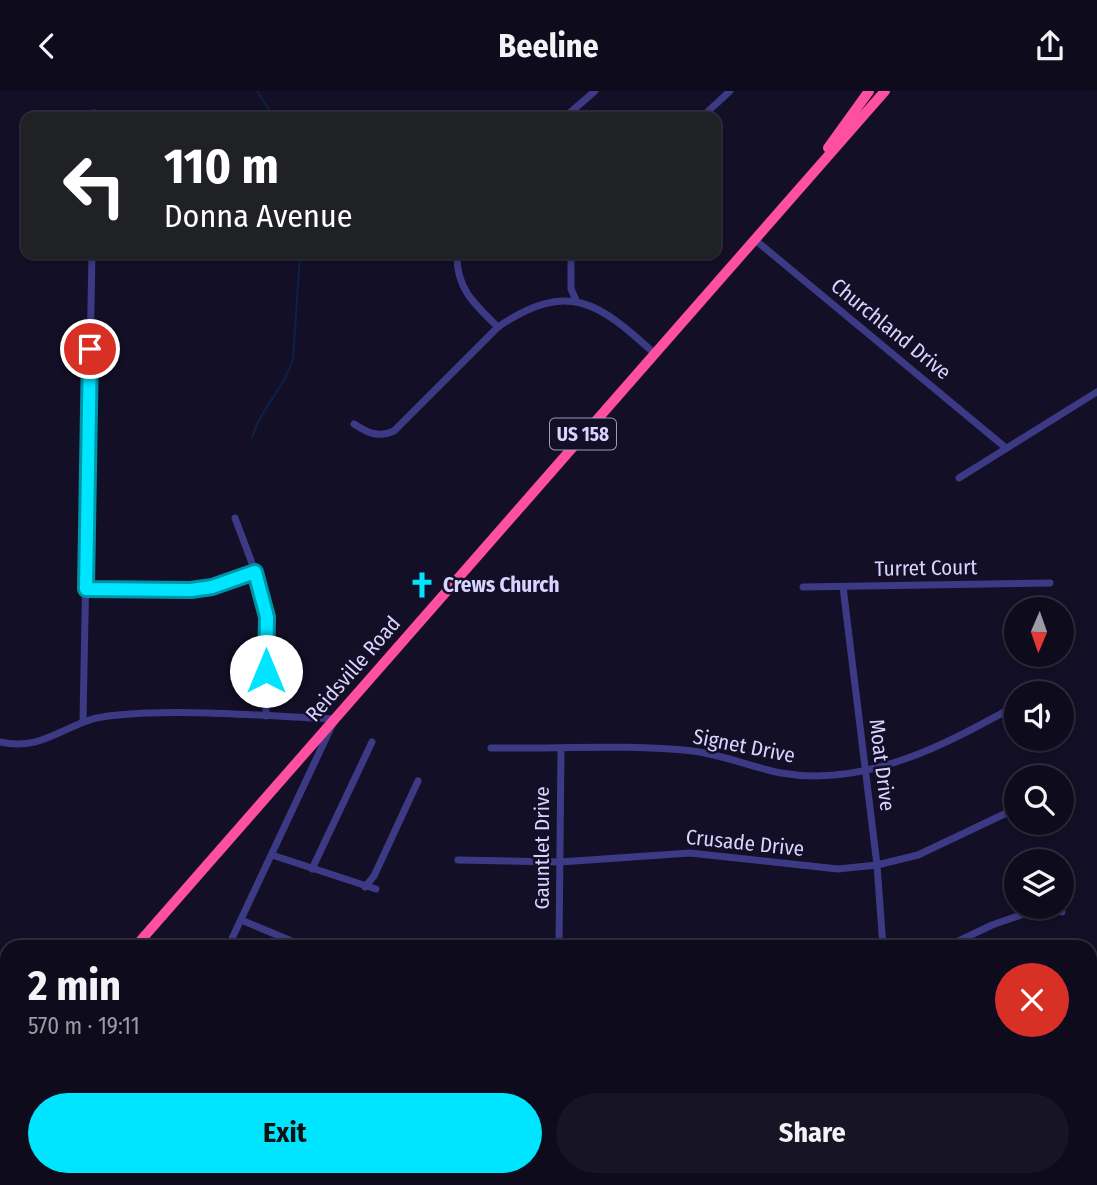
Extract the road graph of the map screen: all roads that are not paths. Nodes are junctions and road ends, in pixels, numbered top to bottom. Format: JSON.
{"nodes":[{"id":1,"x":595,"y":91,"type":"edge"},
{"id":2,"x":730,"y":91,"type":"edge"},
{"id":3,"x":869,"y":91,"type":"edge"},
{"id":4,"x":885,"y":91,"type":"edge"},
{"id":5,"x":571,"y":112,"type":"edge"},
{"id":6,"x":707,"y":112,"type":"edge"},
{"id":7,"x":820,"y":163,"type":"junction"},
{"id":8,"x":754,"y":239,"type":"junction"},
{"id":9,"x":92,"y":259,"type":"edge"},
{"id":10,"x":457,"y":259,"type":"edge"},
{"id":11,"x":571,"y":259,"type":"edge"},
{"id":12,"x":576,"y":300,"type":"junction"},
{"id":13,"x":498,"y":327,"type":"junction"},
{"id":14,"x":654,"y":353,"type":"junction"},
{"id":15,"x":1097,"y":392,"type":"edge"},
{"id":16,"x":354,"y":424,"type":"dead end"},
{"id":17,"x":1006,"y":447,"type":"junction"},
{"id":18,"x":959,"y":478,"type":"dead end"},
{"id":19,"x":235,"y":518,"type":"dead end"},
{"id":20,"x":255,"y":572,"type":"junction"},
{"id":21,"x":1050,"y":583,"type":"dead end"},
{"id":22,"x":803,"y":587,"type":"dead end"},
{"id":23,"x":843,"y":587,"type":"junction"},
{"id":24,"x":86,"y":589,"type":"junction"},
{"id":25,"x":1004,"y":712,"type":"edge"},
{"id":26,"x":266,"y":716,"type":"junction"},
{"id":27,"x":335,"y":719,"type":"junction"},
{"id":28,"x":83,"y":721,"type":"junction"},
{"id":29,"x":0,"y":742,"type":"edge"},
{"id":30,"x":372,"y":742,"type":"dead end"},
{"id":31,"x":491,"y":748,"type":"dead end"},
{"id":32,"x":561,"y":749,"type":"junction"},
{"id":33,"x":865,"y":769,"type":"junction"},
{"id":34,"x":418,"y":781,"type":"dead end"},
{"id":35,"x":1004,"y":814,"type":"edge"},
{"id":36,"x":272,"y":855,"type":"junction"},
{"id":37,"x":458,"y":860,"type":"dead end"},
{"id":38,"x":560,"y":862,"type":"junction"},
{"id":39,"x":877,"y":865,"type":"junction"},
{"id":40,"x":312,"y":869,"type":"junction"},
{"id":41,"x":365,"y":887,"type":"junction"},
{"id":42,"x":376,"y":889,"type":"dead end"},
{"id":43,"x":1010,"y":919,"type":"edge"},
{"id":44,"x":241,"y":921,"type":"junction"},
{"id":45,"x":141,"y":940,"type":"edge"},
{"id":46,"x":232,"y":940,"type":"edge"},
{"id":47,"x":288,"y":940,"type":"edge"},
{"id":48,"x":559,"y":940,"type":"edge"},
{"id":49,"x":882,"y":940,"type":"edge"},
{"id":50,"x":961,"y":940,"type":"edge"}],
"edges":[{"from":1,"to":5,"type":"street"},
{"from":2,"to":6,"type":"street"},
{"from":3,"to":7,"type":"highway","name":"Reidsville Road","number":"US 158"},
{"from":4,"to":7,"type":"highway","name":"Reidsville Road","number":"US 158"},
{"from":7,"to":8,"type":"highway","name":"Reidsville Road","number":"US 158"},
{"from":8,"to":14,"type":"highway","name":"Reidsville Road","number":"US 158"},
{"from":8,"to":17,"type":"street","name":"Churchland Drive"},
{"from":9,"to":24,"type":"street"},
{"from":10,"to":13,"type":"street"},
{"from":11,"to":12,"type":"street"},
{"from":12,"to":13,"type":"street"},
{"from":12,"to":14,"type":"street"},
{"from":13,"to":16,"type":"street"},
{"from":14,"to":27,"type":"highway","name":"Reidsville Road","number":"US 158"},
{"from":15,"to":17,"type":"street"},
{"from":17,"to":18,"type":"street"},
{"from":19,"to":20,"type":"street"},
{"from":20,"to":24,"type":"street"},
{"from":20,"to":26,"type":"street"},
{"from":21,"to":23,"type":"street","name":"Turret Court"},
{"from":22,"to":23,"type":"street","name":"Turret Court"},
{"from":23,"to":33,"type":"street","name":"Moat Drive"},
{"from":24,"to":28,"type":"street"},
{"from":25,"to":33,"type":"street","name":"Signet Drive"},
{"from":26,"to":27,"type":"street"},
{"from":26,"to":28,"type":"street"},
{"from":27,"to":36,"type":"street"},
{"from":27,"to":45,"type":"highway","name":"Reidsville Road","number":"US 158"},
{"from":28,"to":29,"type":"street"},
{"from":30,"to":40,"type":"street"},
{"from":31,"to":32,"type":"street","name":"Signet Drive"},
{"from":32,"to":33,"type":"street","name":"Signet Drive"},
{"from":32,"to":38,"type":"street","name":"Gauntlet Drive"},
{"from":33,"to":39,"type":"street","name":"Moat Drive"},
{"from":34,"to":41,"type":"street"},
{"from":35,"to":39,"type":"street","name":"Crusade Drive"},
{"from":36,"to":40,"type":"street"},
{"from":36,"to":44,"type":"street"},
{"from":37,"to":38,"type":"street","name":"Crusade Drive"},
{"from":38,"to":39,"type":"street","name":"Crusade Drive"},
{"from":38,"to":48,"type":"street","name":"Gauntlet Drive"},
{"from":39,"to":49,"type":"street","name":"Moat Drive"},
{"from":40,"to":41,"type":"street"},
{"from":41,"to":42,"type":"street"},
{"from":43,"to":50,"type":"street"},
{"from":44,"to":46,"type":"street"},
{"from":44,"to":47,"type":"street"}]}
